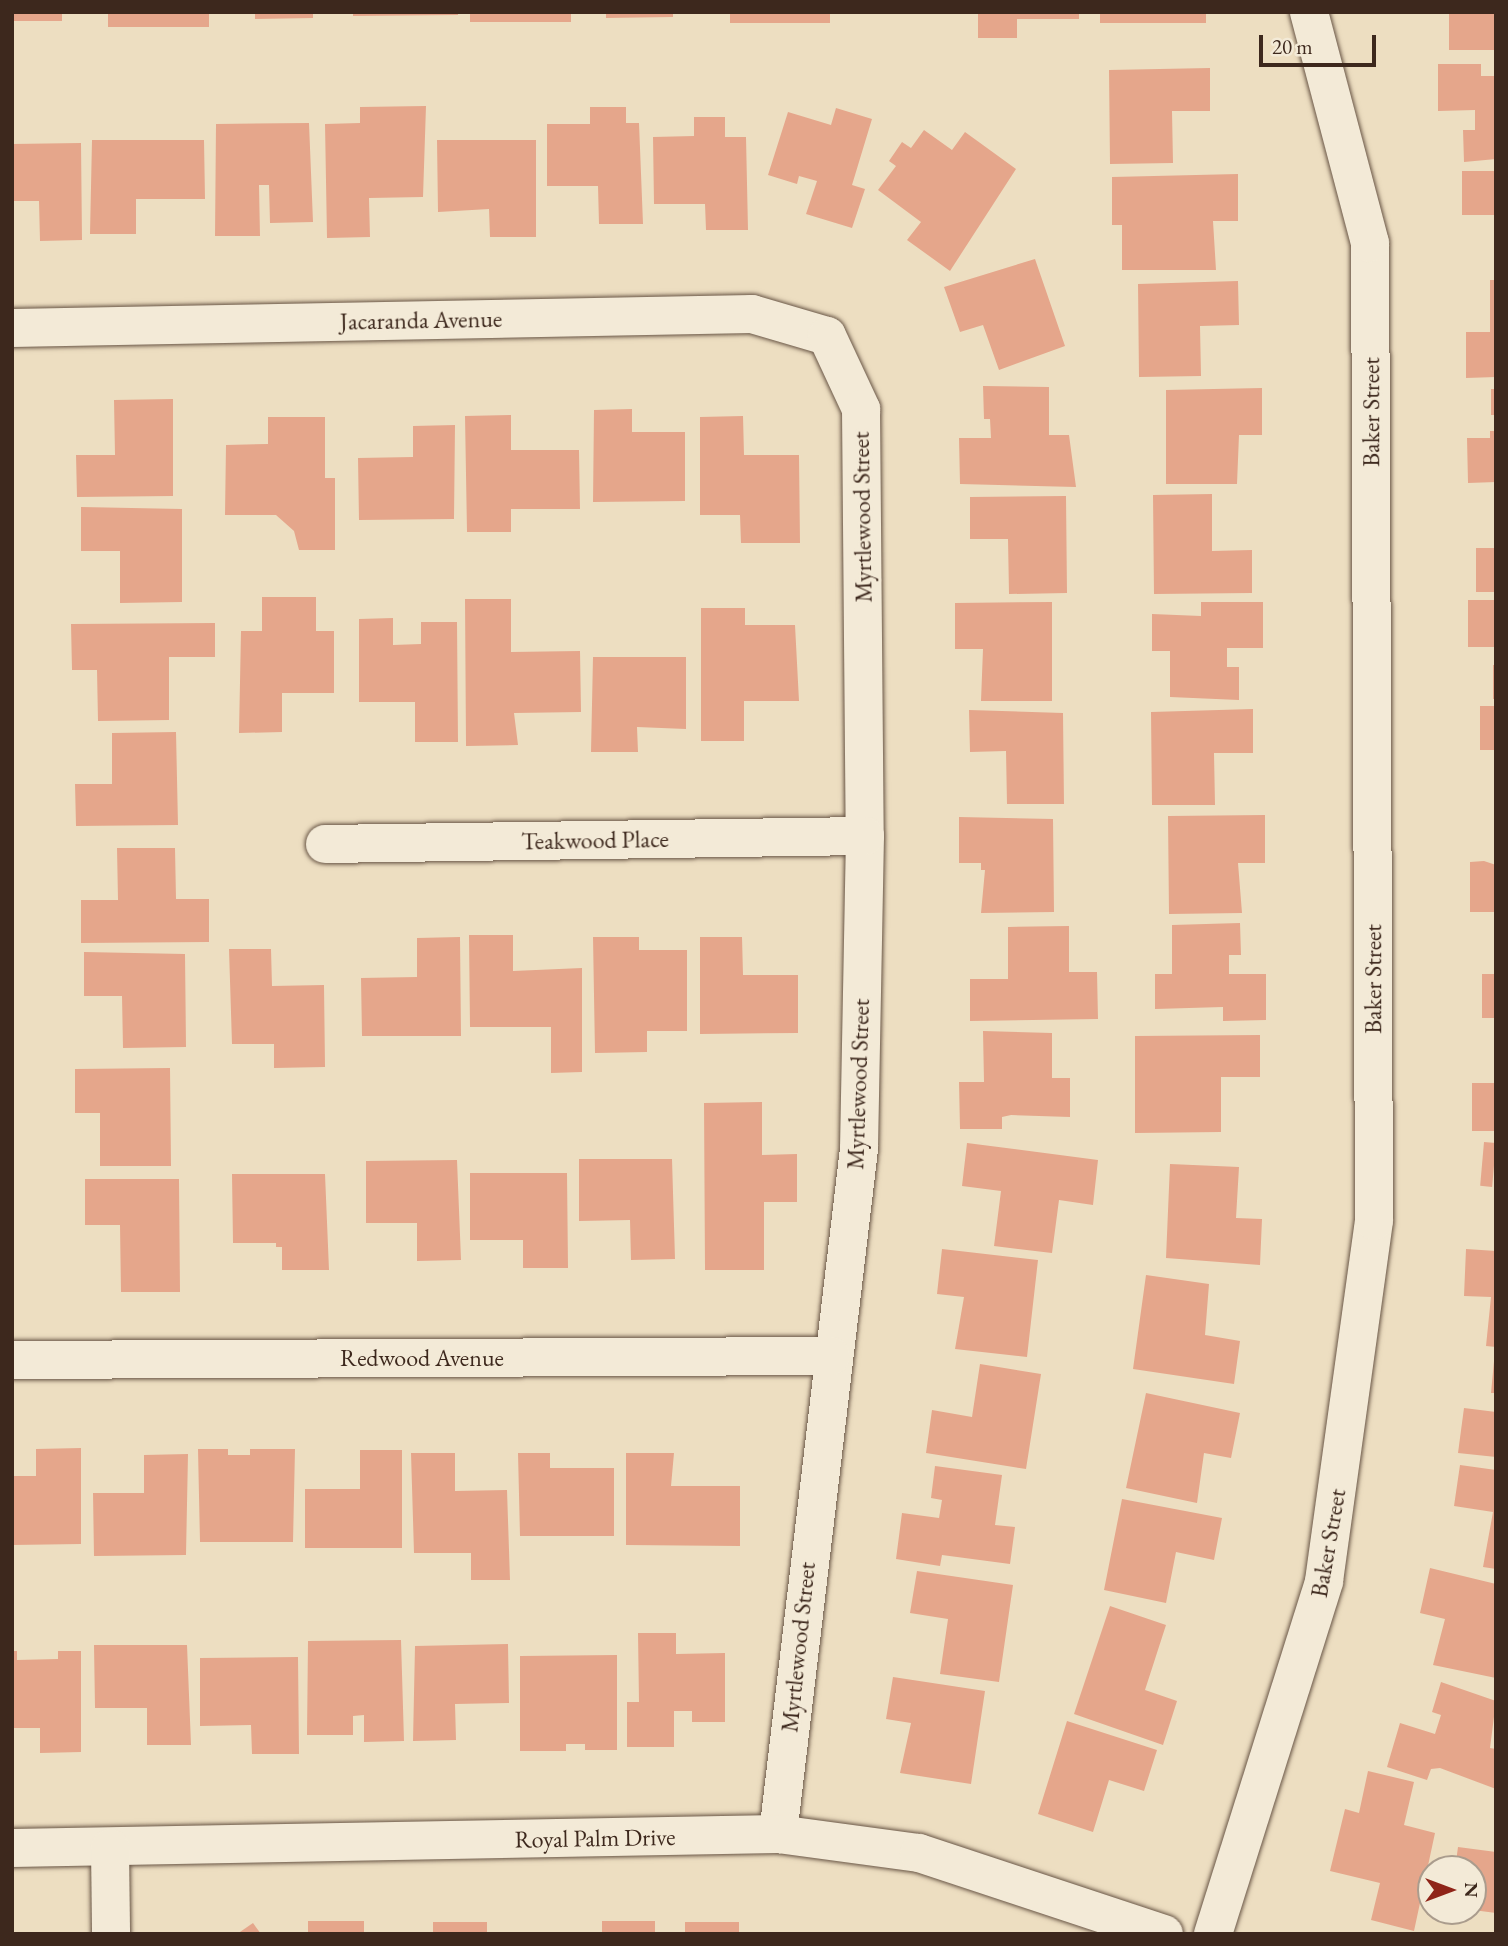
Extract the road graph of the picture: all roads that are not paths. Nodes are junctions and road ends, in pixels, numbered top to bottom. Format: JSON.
{"nodes":[{"id":1,"x":1309,"y":12,"type":"edge"},
{"id":2,"x":12,"y":328,"type":"edge"},
{"id":3,"x":827,"y":336,"type":"joint"},
{"id":4,"x":865,"y":836,"type":"junction"},
{"id":5,"x":325,"y":844,"type":"dead end"},
{"id":6,"x":831,"y":1356,"type":"junction"},
{"id":7,"x":12,"y":1360,"type":"edge"},
{"id":8,"x":778,"y":1834,"type":"junction"},
{"id":9,"x":12,"y":1848,"type":"edge"},
{"id":10,"x":110,"y":1848,"type":"junction"},
{"id":11,"x":111,"y":1934,"type":"edge"},
{"id":12,"x":1164,"y":1934,"type":"edge"},
{"id":13,"x":1213,"y":1934,"type":"edge"}],
"edges":[{"from":1,"to":13,"type":"street","name":"Baker Street"},
{"from":2,"to":3,"type":"street","name":"Jacaranda Avenue"},
{"from":3,"to":4,"type":"street","name":"Myrtlewood Street"},
{"from":4,"to":5,"type":"street","name":"Teakwood Place"},
{"from":4,"to":6,"type":"street","name":"Myrtlewood Street"},
{"from":6,"to":7,"type":"street","name":"Redwood Avenue"},
{"from":6,"to":8,"type":"street","name":"Myrtlewood Street"},
{"from":8,"to":10,"type":"street","name":"Royal Palm Drive"},
{"from":8,"to":12,"type":"street","name":"Royal Palm Drive"},
{"from":9,"to":10,"type":"street","name":"Royal Palm Drive"},
{"from":10,"to":11,"type":"street"}]}
